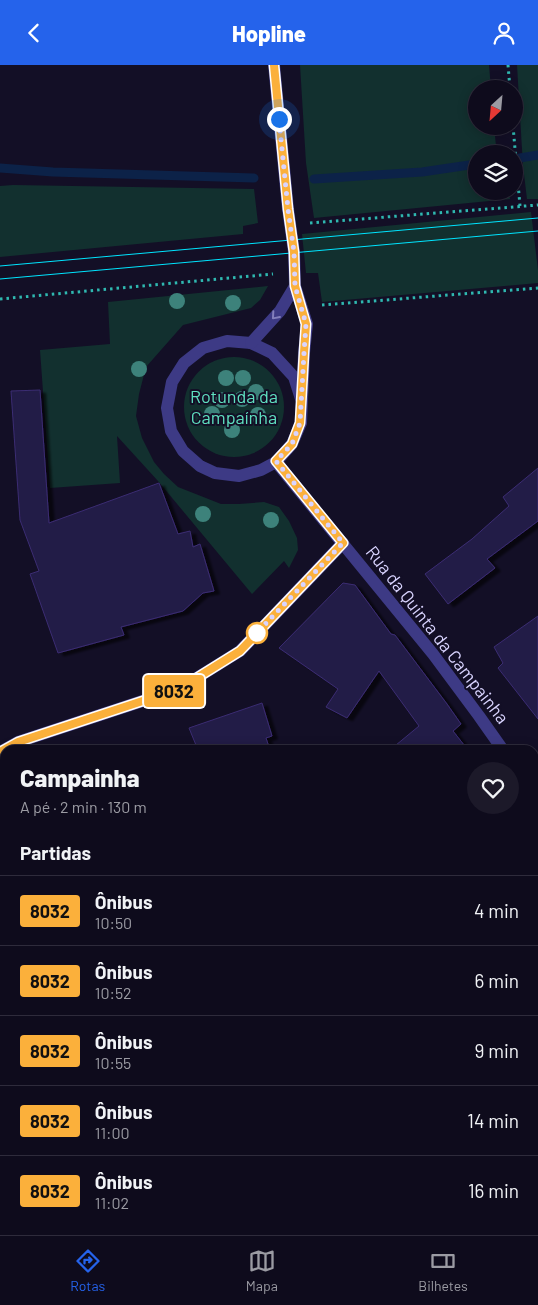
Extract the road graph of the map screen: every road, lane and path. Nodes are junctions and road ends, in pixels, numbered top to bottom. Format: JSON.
{"nodes":[{"id":1,"x":274,"y":65,"type":"edge"},
{"id":2,"x":508,"y":65,"type":"edge"},
{"id":3,"x":509,"y":80,"type":"edge"},
{"id":4,"x":514,"y":135,"type":"edge"},
{"id":5,"x":538,"y":205,"type":"edge"},
{"id":6,"x":520,"y":206,"type":"junction"},
{"id":7,"x":288,"y":209,"type":"junction"},
{"id":8,"x":295,"y":286,"type":"junction"},
{"id":9,"x":538,"y":288,"type":"edge"},
{"id":10,"x":0,"y":299,"type":"edge"},
{"id":11,"x":251,"y":343,"type":"junction"},
{"id":12,"x":301,"y":399,"type":"junction"},
{"id":13,"x":276,"y":461,"type":"junction"},
{"id":14,"x":343,"y":543,"type":"junction"},
{"id":15,"x":13,"y":745,"type":"edge"},
{"id":16,"x":500,"y":745,"type":"edge"}],
"edges":[{"from":1,"to":7,"type":"street"},
{"from":2,"to":3,"type":"path"},
{"from":4,"to":6,"type":"path"},
{"from":5,"to":6,"type":"path"},
{"from":6,"to":7,"type":"path"},
{"from":7,"to":8,"type":"street"},
{"from":8,"to":9,"type":"path"},
{"from":8,"to":10,"type":"path"},
{"from":8,"to":11,"type":"street","one_way":true},
{"from":8,"to":12,"type":"street"},
{"from":11,"to":12,"type":"street"},
{"from":11,"to":13,"type":"street"},
{"from":12,"to":13,"type":"street"},
{"from":13,"to":14,"type":"street","name":"Rua da Quinta da Campainha"},
{"from":14,"to":15,"type":"street"},
{"from":14,"to":16,"type":"street","name":"Rua da Quinta da Campainha"}]}
